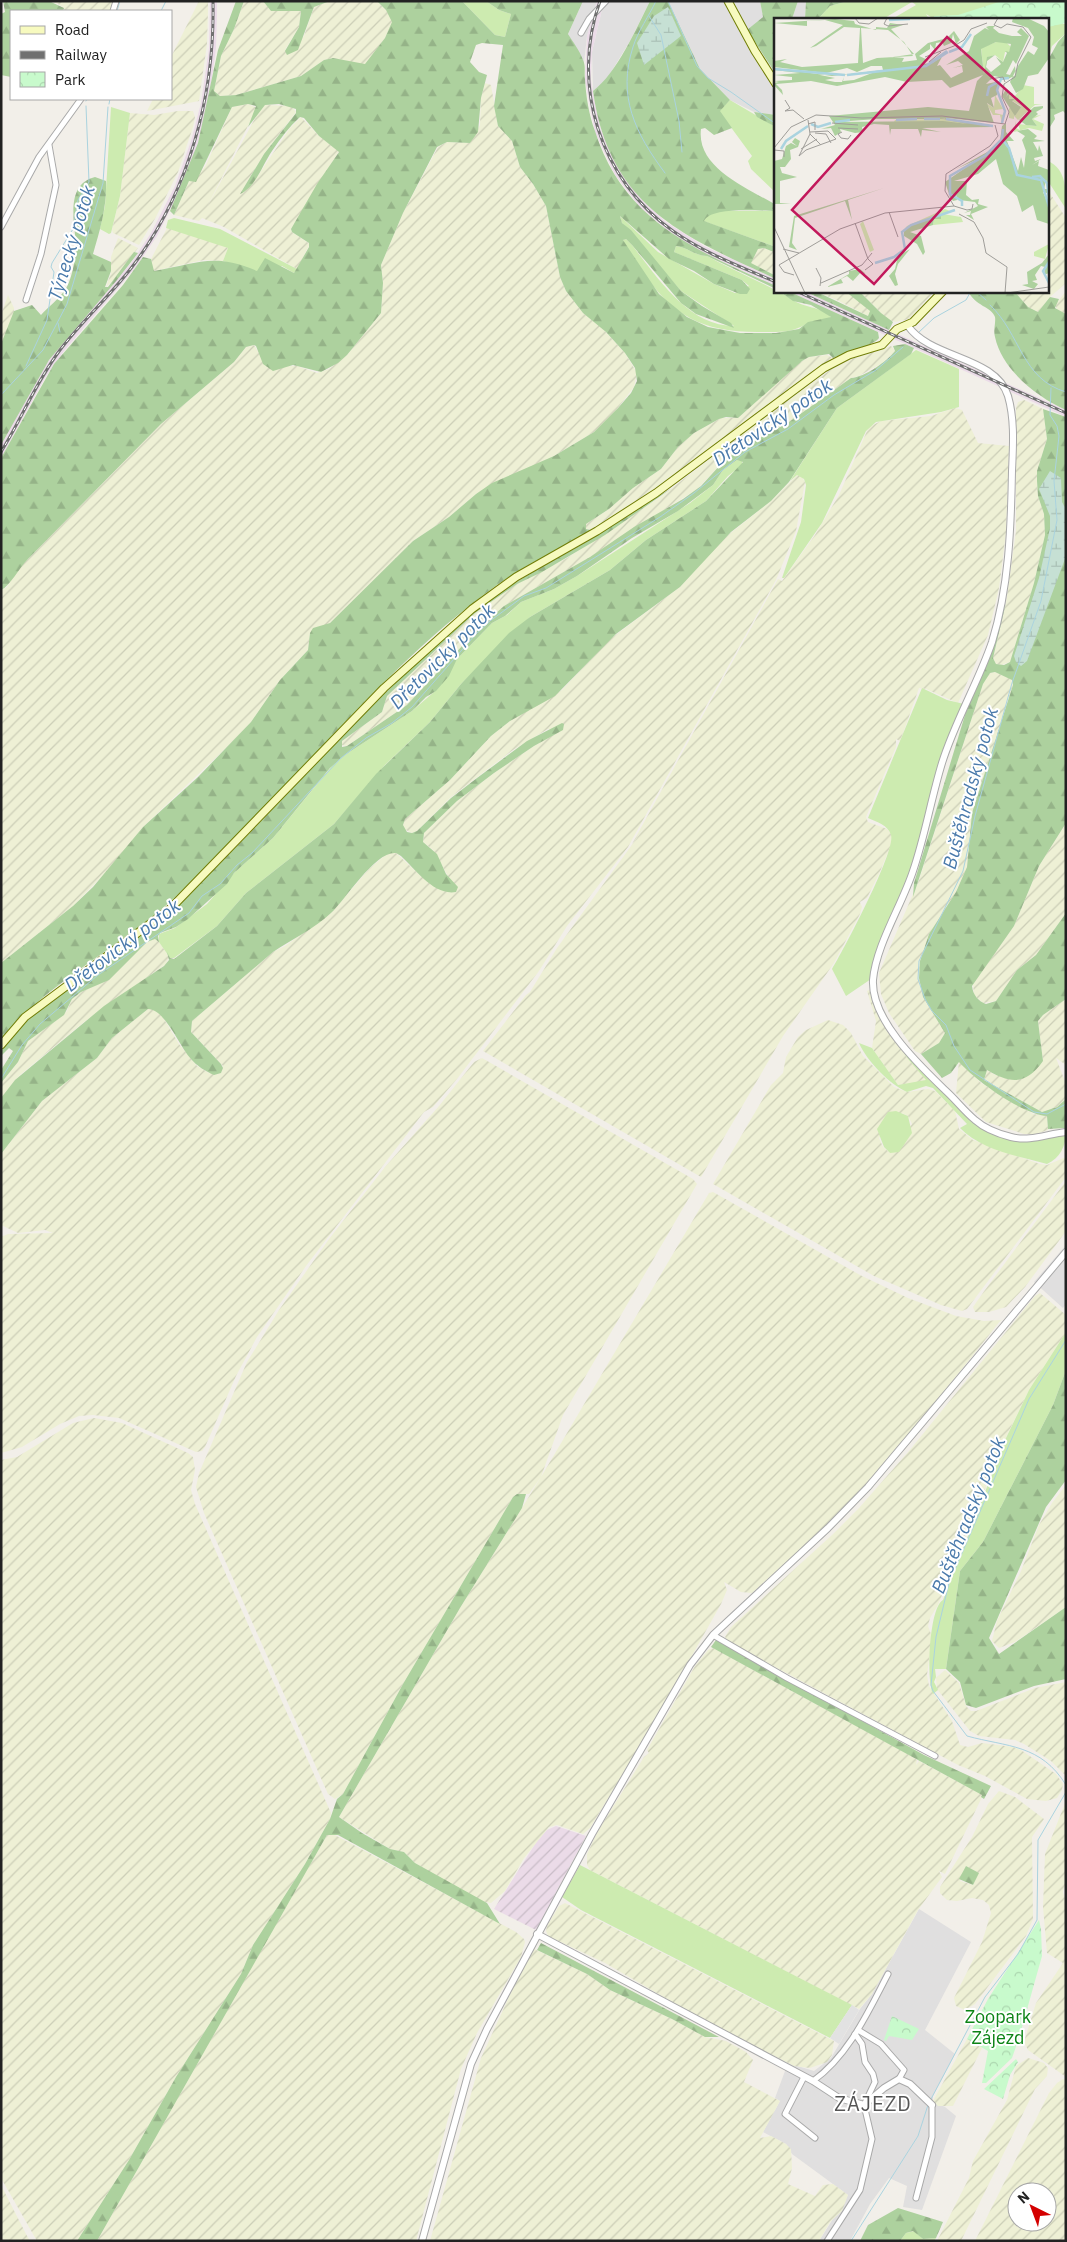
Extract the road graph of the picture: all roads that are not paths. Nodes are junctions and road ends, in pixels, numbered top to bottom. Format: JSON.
{"nodes":[{"id":1,"x":606,"y":1,"type":"edge"},
{"id":2,"x":731,"y":2,"type":"edge"},
{"id":3,"x":581,"y":33,"type":"dead end"},
{"id":4,"x":774,"y":81,"type":"edge"},
{"id":5,"x":80,"y":100,"type":"edge"},
{"id":6,"x":49,"y":144,"type":"junction"},
{"id":7,"x":1,"y":227,"type":"edge"},
{"id":8,"x":942,"y":292,"type":"edge"},
{"id":9,"x":26,"y":300,"type":"dead end"},
{"id":10,"x":908,"y":326,"type":"junction"},
{"id":11,"x":1,"y":1045,"type":"edge"},
{"id":12,"x":1066,"y":1132,"type":"edge"},
{"id":13,"x":1066,"y":1252,"type":"edge"},
{"id":14,"x":713,"y":1636,"type":"junction"},
{"id":15,"x":935,"y":1756,"type":"dead end"},
{"id":16,"x":538,"y":1934,"type":"junction"},
{"id":17,"x":888,"y":1974,"type":"dead end"},
{"id":18,"x":856,"y":2032,"type":"junction"},
{"id":19,"x":804,"y":2078,"type":"junction"},
{"id":20,"x":899,"y":2079,"type":"junction"},
{"id":21,"x":813,"y":2081,"type":"junction"},
{"id":22,"x":930,"y":2103,"type":"joint"},
{"id":23,"x":864,"y":2105,"type":"junction"},
{"id":24,"x":815,"y":2138,"type":"dead end"},
{"id":25,"x":916,"y":2198,"type":"dead end"},
{"id":26,"x":422,"y":2241,"type":"edge"},
{"id":27,"x":827,"y":2241,"type":"edge"}],
"edges":[{"from":1,"to":3,"type":"street"},
{"from":2,"to":4,"type":"main road"},
{"from":5,"to":6,"type":"street"},
{"from":6,"to":7,"type":"street"},
{"from":6,"to":9,"type":"street"},
{"from":8,"to":10,"type":"main road"},
{"from":10,"to":11,"type":"main road"},
{"from":10,"to":12,"type":"street"},
{"from":13,"to":14,"type":"street"},
{"from":14,"to":15,"type":"street"},
{"from":14,"to":16,"type":"street"},
{"from":16,"to":19,"type":"street"},
{"from":16,"to":26,"type":"street"},
{"from":17,"to":18,"type":"street"},
{"from":18,"to":20,"type":"street"},
{"from":18,"to":21,"type":"street"},
{"from":18,"to":23,"type":"street"},
{"from":19,"to":21,"type":"street"},
{"from":19,"to":24,"type":"street"},
{"from":20,"to":22,"type":"street"},
{"from":20,"to":23,"type":"street"},
{"from":21,"to":23,"type":"street"},
{"from":22,"to":25,"type":"street"},
{"from":23,"to":27,"type":"street"}]}
